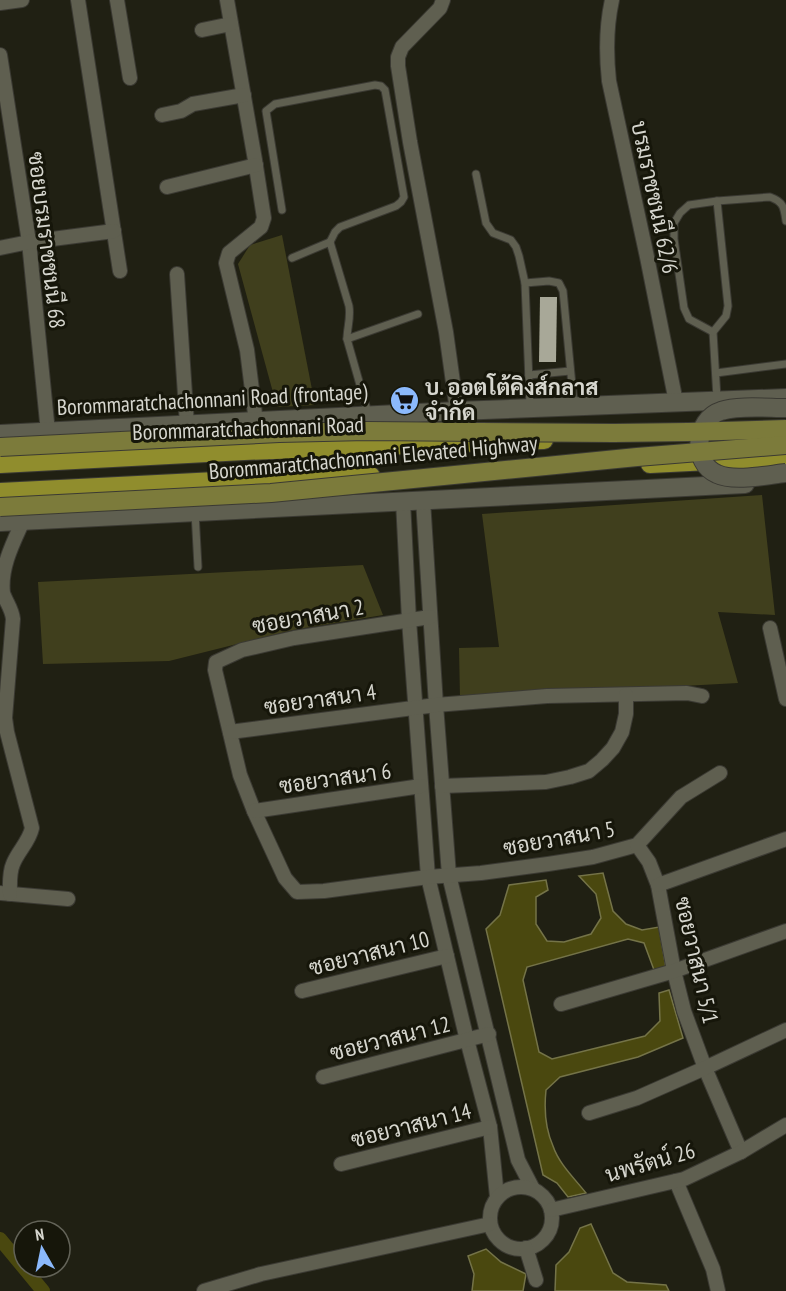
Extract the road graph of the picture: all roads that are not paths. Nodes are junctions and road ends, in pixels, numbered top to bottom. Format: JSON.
{"nodes":[{"id":1,"x":22,"y":0,"type":"edge"},
{"id":2,"x":78,"y":0,"type":"edge"},
{"id":3,"x":117,"y":0,"type":"edge"},
{"id":4,"x":227,"y":0,"type":"edge"},
{"id":5,"x":443,"y":0,"type":"edge"},
{"id":6,"x":612,"y":0,"type":"edge"},
{"id":7,"x":0,"y":3,"type":"edge"},
{"id":8,"x":231,"y":24,"type":"junction"},
{"id":9,"x":202,"y":30,"type":"dead end"},
{"id":10,"x":0,"y":55,"type":"edge"},
{"id":11,"x":130,"y":78,"type":"dead end"},
{"id":12,"x":244,"y":95,"type":"junction"},
{"id":13,"x":162,"y":115,"type":"dead end"},
{"id":14,"x":256,"y":165,"type":"junction"},
{"id":15,"x":476,"y":174,"type":"dead end"},
{"id":16,"x":167,"y":187,"type":"dead end"},
{"id":17,"x":717,"y":201,"type":"junction"},
{"id":18,"x":282,"y":210,"type":"dead end"},
{"id":19,"x":786,"y":221,"type":"edge"},
{"id":20,"x":114,"y":231,"type":"junction"},
{"id":21,"x":29,"y":242,"type":"junction"},
{"id":22,"x":330,"y":242,"type":"junction"},
{"id":23,"x":0,"y":248,"type":"edge"},
{"id":24,"x":292,"y":258,"type":"dead end"},
{"id":25,"x":120,"y":271,"type":"dead end"},
{"id":26,"x":177,"y":274,"type":"dead end"},
{"id":27,"x":525,"y":284,"type":"junction"},
{"id":28,"x":418,"y":314,"type":"dead end"},
{"id":29,"x":713,"y":332,"type":"junction"},
{"id":30,"x":347,"y":339,"type":"junction"},
{"id":31,"x":786,"y":364,"type":"edge"},
{"id":32,"x":570,"y":371,"type":"junction"},
{"id":33,"x":716,"y":373,"type":"junction"},
{"id":34,"x":529,"y":375,"type":"junction"},
{"id":35,"x":786,"y":398,"type":"edge"},
{"id":36,"x":718,"y":401,"type":"junction"},
{"id":37,"x":676,"y":402,"type":"junction"},
{"id":38,"x":574,"y":406,"type":"junction"},
{"id":39,"x":530,"y":408,"type":"junction"},
{"id":40,"x":786,"y":408,"type":"edge"},
{"id":41,"x":457,"y":411,"type":"junction"},
{"id":42,"x":369,"y":415,"type":"junction"},
{"id":43,"x":256,"y":422,"type":"junction"},
{"id":44,"x":188,"y":425,"type":"junction"},
{"id":45,"x":786,"y":426,"type":"edge"},
{"id":46,"x":48,"y":432,"type":"junction"},
{"id":47,"x":0,"y":434,"type":"edge"},
{"id":48,"x":786,"y":445,"type":"edge"},
{"id":49,"x":0,"y":447,"type":"edge"},
{"id":50,"x":786,"y":457,"type":"edge"},
{"id":51,"x":0,"y":464,"type":"edge"},
{"id":52,"x":786,"y":473,"type":"edge"},
{"id":53,"x":786,"y":482,"type":"edge"},
{"id":54,"x":0,"y":492,"type":"edge"},
{"id":55,"x":423,"y":500,"type":"junction"},
{"id":56,"x":403,"y":501,"type":"junction"},
{"id":57,"x":0,"y":507,"type":"edge"},
{"id":58,"x":195,"y":512,"type":"junction"},
{"id":59,"x":23,"y":521,"type":"junction"},
{"id":60,"x":0,"y":522,"type":"edge"},
{"id":61,"x":198,"y":567,"type":"dead end"},
{"id":62,"x":430,"y":617,"type":"junction"},
{"id":63,"x":410,"y":620,"type":"junction"},
{"id":64,"x":770,"y":628,"type":"dead end"},
{"id":65,"x":782,"y":665,"type":"edge"},
{"id":66,"x":626,"y":695,"type":"junction"},
{"id":67,"x":702,"y":696,"type":"dead end"},
{"id":68,"x":786,"y":699,"type":"edge"},
{"id":69,"x":436,"y":705,"type":"junction"},
{"id":70,"x":416,"y":707,"type":"junction"},
{"id":71,"x":230,"y":732,"type":"junction"},
{"id":72,"x":720,"y":773,"type":"dead end"},
{"id":73,"x":421,"y":786,"type":"junction"},
{"id":74,"x":442,"y":786,"type":"junction"},
{"id":75,"x":254,"y":811,"type":"junction"},
{"id":76,"x":786,"y":839,"type":"edge"},
{"id":77,"x":637,"y":845,"type":"junction"},
{"id":78,"x":449,"y":875,"type":"junction"},
{"id":79,"x":428,"y":877,"type":"junction"},
{"id":80,"x":658,"y":885,"type":"junction"},
{"id":81,"x":5,"y":893,"type":"edge"},
{"id":82,"x":68,"y":899,"type":"dead end"},
{"id":83,"x":786,"y":931,"type":"edge"},
{"id":84,"x":447,"y":956,"type":"junction"},
{"id":85,"x":674,"y":971,"type":"junction"},
{"id":86,"x":302,"y":991,"type":"dead end"},
{"id":87,"x":561,"y":1004,"type":"dead end"},
{"id":88,"x":786,"y":1030,"type":"edge"},
{"id":89,"x":489,"y":1034,"type":"junction"},
{"id":90,"x":467,"y":1040,"type":"junction"},
{"id":91,"x":705,"y":1068,"type":"junction"},
{"id":92,"x":323,"y":1077,"type":"dead end"},
{"id":93,"x":589,"y":1113,"type":"dead end"},
{"id":94,"x":786,"y":1125,"type":"edge"},
{"id":95,"x":490,"y":1127,"type":"junction"},
{"id":96,"x":741,"y":1152,"type":"junction"},
{"id":97,"x":341,"y":1164,"type":"dead end"},
{"id":98,"x":676,"y":1181,"type":"junction"},
{"id":99,"x":533,"y":1189,"type":"junction"},
{"id":100,"x":497,"y":1197,"type":"junction"},
{"id":101,"x":551,"y":1210,"type":"junction"},
{"id":102,"x":490,"y":1224,"type":"junction"},
{"id":103,"x":526,"y":1248,"type":"junction"},
{"id":104,"x":536,"y":1280,"type":"dead end"},
{"id":105,"x":204,"y":1291,"type":"edge"},
{"id":106,"x":718,"y":1291,"type":"edge"}],
"edges":[{"from":1,"to":7,"type":"street"},
{"from":2,"to":20,"type":"street"},
{"from":3,"to":11,"type":"street"},
{"from":4,"to":8,"type":"street"},
{"from":5,"to":41,"type":"street"},
{"from":6,"to":37,"type":"street","name":"บรมราชชนนี 62/6"},
{"from":8,"to":9,"type":"street"},
{"from":8,"to":12,"type":"street"},
{"from":10,"to":21,"type":"street","name":"ซอยบรมราชชนนี 68"},
{"from":12,"to":13,"type":"street"},
{"from":12,"to":14,"type":"street"},
{"from":14,"to":16,"type":"street"},
{"from":14,"to":43,"type":"street"},
{"from":15,"to":27,"type":"lane"},
{"from":17,"to":19,"type":"lane"},
{"from":17,"to":29,"type":"lane"},
{"from":17,"to":29,"type":"lane"},
{"from":18,"to":22,"type":"lane"},
{"from":20,"to":21,"type":"street"},
{"from":20,"to":25,"type":"street"},
{"from":21,"to":23,"type":"street"},
{"from":21,"to":46,"type":"street","name":"ซอยบรมราชชนนี 68"},
{"from":22,"to":24,"type":"lane"},
{"from":22,"to":30,"type":"lane"},
{"from":26,"to":44,"type":"street"},
{"from":27,"to":32,"type":"lane"},
{"from":27,"to":34,"type":"lane"},
{"from":28,"to":30,"type":"lane"},
{"from":29,"to":33,"type":"lane"},
{"from":30,"to":42,"type":"lane"},
{"from":31,"to":33,"type":"lane"},
{"from":32,"to":34,"type":"lane"},
{"from":32,"to":38,"type":"lane"},
{"from":33,"to":36,"type":"lane"},
{"from":34,"to":39,"type":"lane"},
{"from":35,"to":36,"type":"main road","name":"Borommaratchachonnani Road (frontage)"},
{"from":36,"to":37,"type":"main road","name":"Borommaratchachonnani Road (frontage)"},
{"from":37,"to":38,"type":"main road","name":"Borommaratchachonnani Road (frontage)"},
{"from":38,"to":39,"type":"main road","name":"Borommaratchachonnani Road (frontage)"},
{"from":39,"to":41,"type":"main road","name":"Borommaratchachonnani Road (frontage)"},
{"from":40,"to":52,"type":"main road","bridge":true},
{"from":41,"to":42,"type":"main road","name":"Borommaratchachonnani Road (frontage)"},
{"from":42,"to":43,"type":"main road","name":"Borommaratchachonnani Road (frontage)"},
{"from":43,"to":44,"type":"main road","name":"Borommaratchachonnani Road (frontage)"},
{"from":44,"to":46,"type":"main road","name":"Borommaratchachonnani Road (frontage)"},
{"from":45,"to":49,"type":"main road","name":"Borommaratchachonnani Elevated Highway","bridge":true},
{"from":45,"to":51,"type":"highway","name":"Borommaratchachonnani Road"},
{"from":46,"to":47,"type":"main road","name":"Borommaratchachonnani Road (frontage)"},
{"from":48,"to":57,"type":"main road","name":"Borommaratchachonnani Elevated Highway","bridge":true},
{"from":50,"to":54,"type":"highway"},
{"from":53,"to":55,"type":"main road"},
{"from":55,"to":56,"type":"main road"},
{"from":55,"to":62,"type":"street"},
{"from":56,"to":58,"type":"main road"},
{"from":56,"to":63,"type":"street"},
{"from":58,"to":59,"type":"main road"},
{"from":58,"to":61,"type":"lane"},
{"from":59,"to":60,"type":"main road"},
{"from":59,"to":81,"type":"street"},
{"from":62,"to":63,"type":"street","name":"ซอยวาสนา 2"},
{"from":62,"to":69,"type":"street"},
{"from":63,"to":70,"type":"street"},
{"from":63,"to":71,"type":"street","name":"ซอยวาสนา 2"},
{"from":64,"to":65,"type":"street"},
{"from":65,"to":68,"type":"street"},
{"from":66,"to":67,"type":"street","name":"ซอยวาสนา 4"},
{"from":66,"to":69,"type":"street","name":"ซอยวาสนา 4"},
{"from":66,"to":74,"type":"street"},
{"from":69,"to":70,"type":"street","name":"ซอยวาสนา 4"},
{"from":69,"to":74,"type":"street"},
{"from":70,"to":71,"type":"street","name":"ซอยวาสนา 4"},
{"from":70,"to":73,"type":"street"},
{"from":71,"to":75,"type":"street"},
{"from":72,"to":77,"type":"street","name":"ซอยวาสนา 5"},
{"from":73,"to":75,"type":"street","name":"ซอยวาสนา 6"},
{"from":73,"to":79,"type":"street"},
{"from":74,"to":78,"type":"street"},
{"from":75,"to":79,"type":"street","name":"ซอยวาสนา 5"},
{"from":76,"to":80,"type":"street"},
{"from":77,"to":78,"type":"street","name":"ซอยวาสนา 5"},
{"from":77,"to":80,"type":"street","name":"ซอยวาสนา 5/1"},
{"from":78,"to":79,"type":"street","name":"ซอยวาสนา 5"},
{"from":78,"to":89,"type":"street"},
{"from":79,"to":84,"type":"street"},
{"from":80,"to":85,"type":"street","name":"ซอยวาสนา 5/1"},
{"from":81,"to":82,"type":"street"},
{"from":83,"to":85,"type":"street"},
{"from":84,"to":86,"type":"street","name":"ซอยวาสนา 10"},
{"from":84,"to":90,"type":"street"},
{"from":85,"to":87,"type":"street"},
{"from":85,"to":91,"type":"street","name":"ซอยวาสนา 5/1"},
{"from":88,"to":91,"type":"street"},
{"from":89,"to":90,"type":"street","name":"ซอยวาสนา 12"},
{"from":89,"to":99,"type":"street"},
{"from":90,"to":92,"type":"street","name":"ซอยวาสนา 12"},
{"from":90,"to":95,"type":"street"},
{"from":91,"to":93,"type":"street"},
{"from":91,"to":96,"type":"street","name":"ซอยวาสนา 5/1"},
{"from":94,"to":96,"type":"street","name":"นพรัตน์ 26"},
{"from":95,"to":97,"type":"street","name":"ซอยวาสนา 14"},
{"from":95,"to":100,"type":"street"},
{"from":96,"to":98,"type":"street","name":"นพรัตน์ 26"},
{"from":98,"to":101,"type":"street","name":"นพรัตน์ 26"},
{"from":98,"to":106,"type":"street"},
{"from":99,"to":100,"type":"street"},
{"from":99,"to":101,"type":"street"},
{"from":100,"to":102,"type":"street"},
{"from":101,"to":103,"type":"street"},
{"from":102,"to":103,"type":"street"},
{"from":102,"to":105,"type":"street"},
{"from":103,"to":104,"type":"street"}]}
